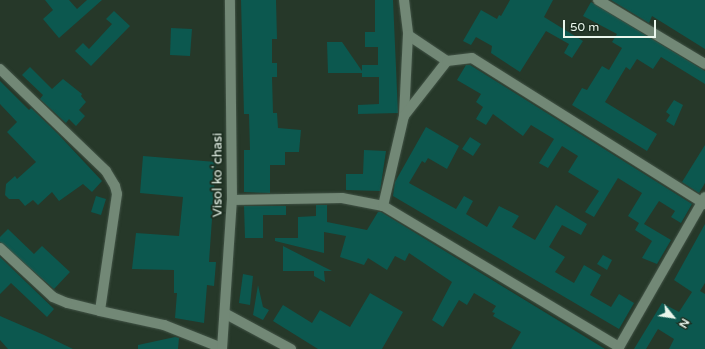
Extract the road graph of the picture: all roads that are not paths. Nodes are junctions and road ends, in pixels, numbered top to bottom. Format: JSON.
{"nodes":[{"id":1,"x":230,"y":0,"type":"edge"},
{"id":2,"x":404,"y":0,"type":"edge"},
{"id":3,"x":598,"y":0,"type":"edge"},
{"id":4,"x":408,"y":35,"type":"junction"},
{"id":5,"x":447,"y":61,"type":"junction"},
{"id":6,"x":705,"y":64,"type":"edge"},
{"id":7,"x":0,"y":69,"type":"edge"},
{"id":8,"x":404,"y":116,"type":"junction"},
{"id":9,"x":232,"y":200,"type":"junction"},
{"id":10,"x":704,"y":201,"type":"edge"},
{"id":11,"x":383,"y":206,"type":"junction"},
{"id":12,"x":0,"y":248,"type":"edge"},
{"id":13,"x":100,"y":311,"type":"junction"},
{"id":14,"x":226,"y":314,"type":"junction"},
{"id":15,"x":222,"y":348,"type":"edge"},
{"id":16,"x":619,"y":348,"type":"edge"},
{"id":17,"x":290,"y":349,"type":"edge"}],
"edges":[{"from":1,"to":9,"type":"street","name":"Visol koʻchasi"},
{"from":2,"to":4,"type":"street"},
{"from":3,"to":6,"type":"street"},
{"from":4,"to":5,"type":"street"},
{"from":4,"to":8,"type":"street"},
{"from":5,"to":8,"type":"street"},
{"from":5,"to":10,"type":"street"},
{"from":7,"to":13,"type":"street"},
{"from":8,"to":11,"type":"street"},
{"from":9,"to":11,"type":"street"},
{"from":9,"to":14,"type":"street","name":"Visol koʻchasi"},
{"from":10,"to":16,"type":"street"},
{"from":11,"to":16,"type":"street"},
{"from":12,"to":13,"type":"street"},
{"from":13,"to":15,"type":"street"},
{"from":14,"to":15,"type":"street","name":"Visol koʻchasi"},
{"from":14,"to":17,"type":"street"}]}
